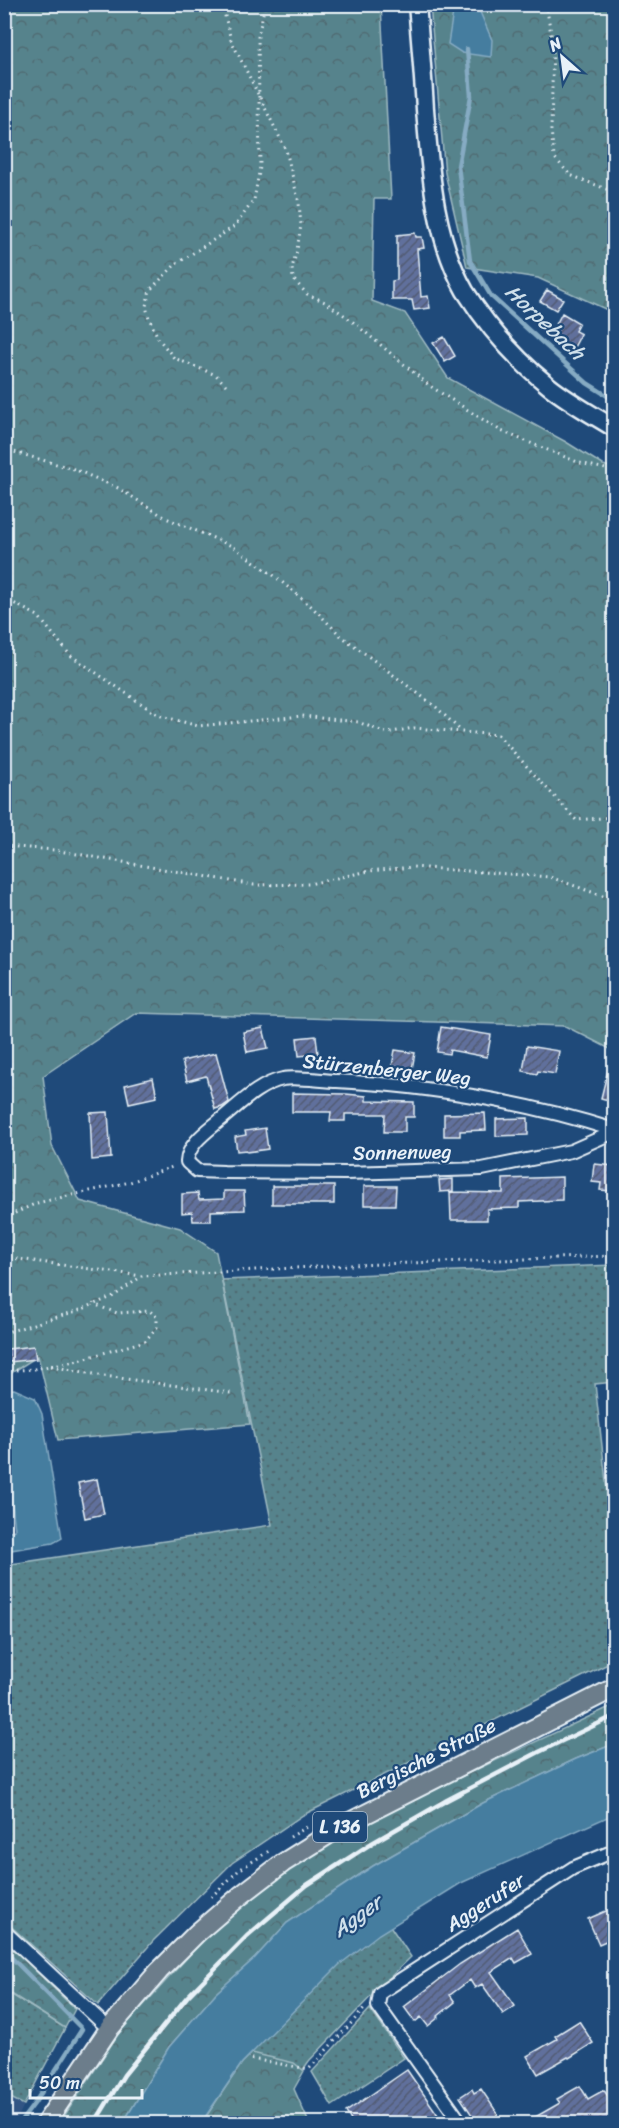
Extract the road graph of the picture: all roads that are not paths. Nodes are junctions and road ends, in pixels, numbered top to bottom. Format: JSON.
{"nodes":[{"id":1,"x":417,"y":4,"type":"edge"},
{"id":2,"x":615,"y":428,"type":"edge"},
{"id":3,"x":615,"y":1131,"type":"edge"},
{"id":4,"x":187,"y":1162,"type":"joint"},
{"id":5,"x":615,"y":1688,"type":"edge"},
{"id":6,"x":615,"y":1851,"type":"edge"},
{"id":7,"x":4,"y":1931,"type":"edge"},
{"id":8,"x":109,"y":2029,"type":"junction"},
{"id":9,"x":45,"y":2124,"type":"edge"},
{"id":10,"x":462,"y":2124,"type":"edge"}],
"edges":[{"from":1,"to":2,"type":"street"},
{"from":3,"to":4,"type":"street","name":"Sonnenweg"},
{"from":3,"to":4,"type":"street","name":"Stürzenberger Weg"},
{"from":5,"to":8,"type":"main road","name":"Bergische Straße","number":"L 136"},
{"from":6,"to":10,"type":"street","name":"Aggerufer"},
{"from":7,"to":8,"type":"street"},
{"from":8,"to":9,"type":"main road","number":"L 136"}]}
